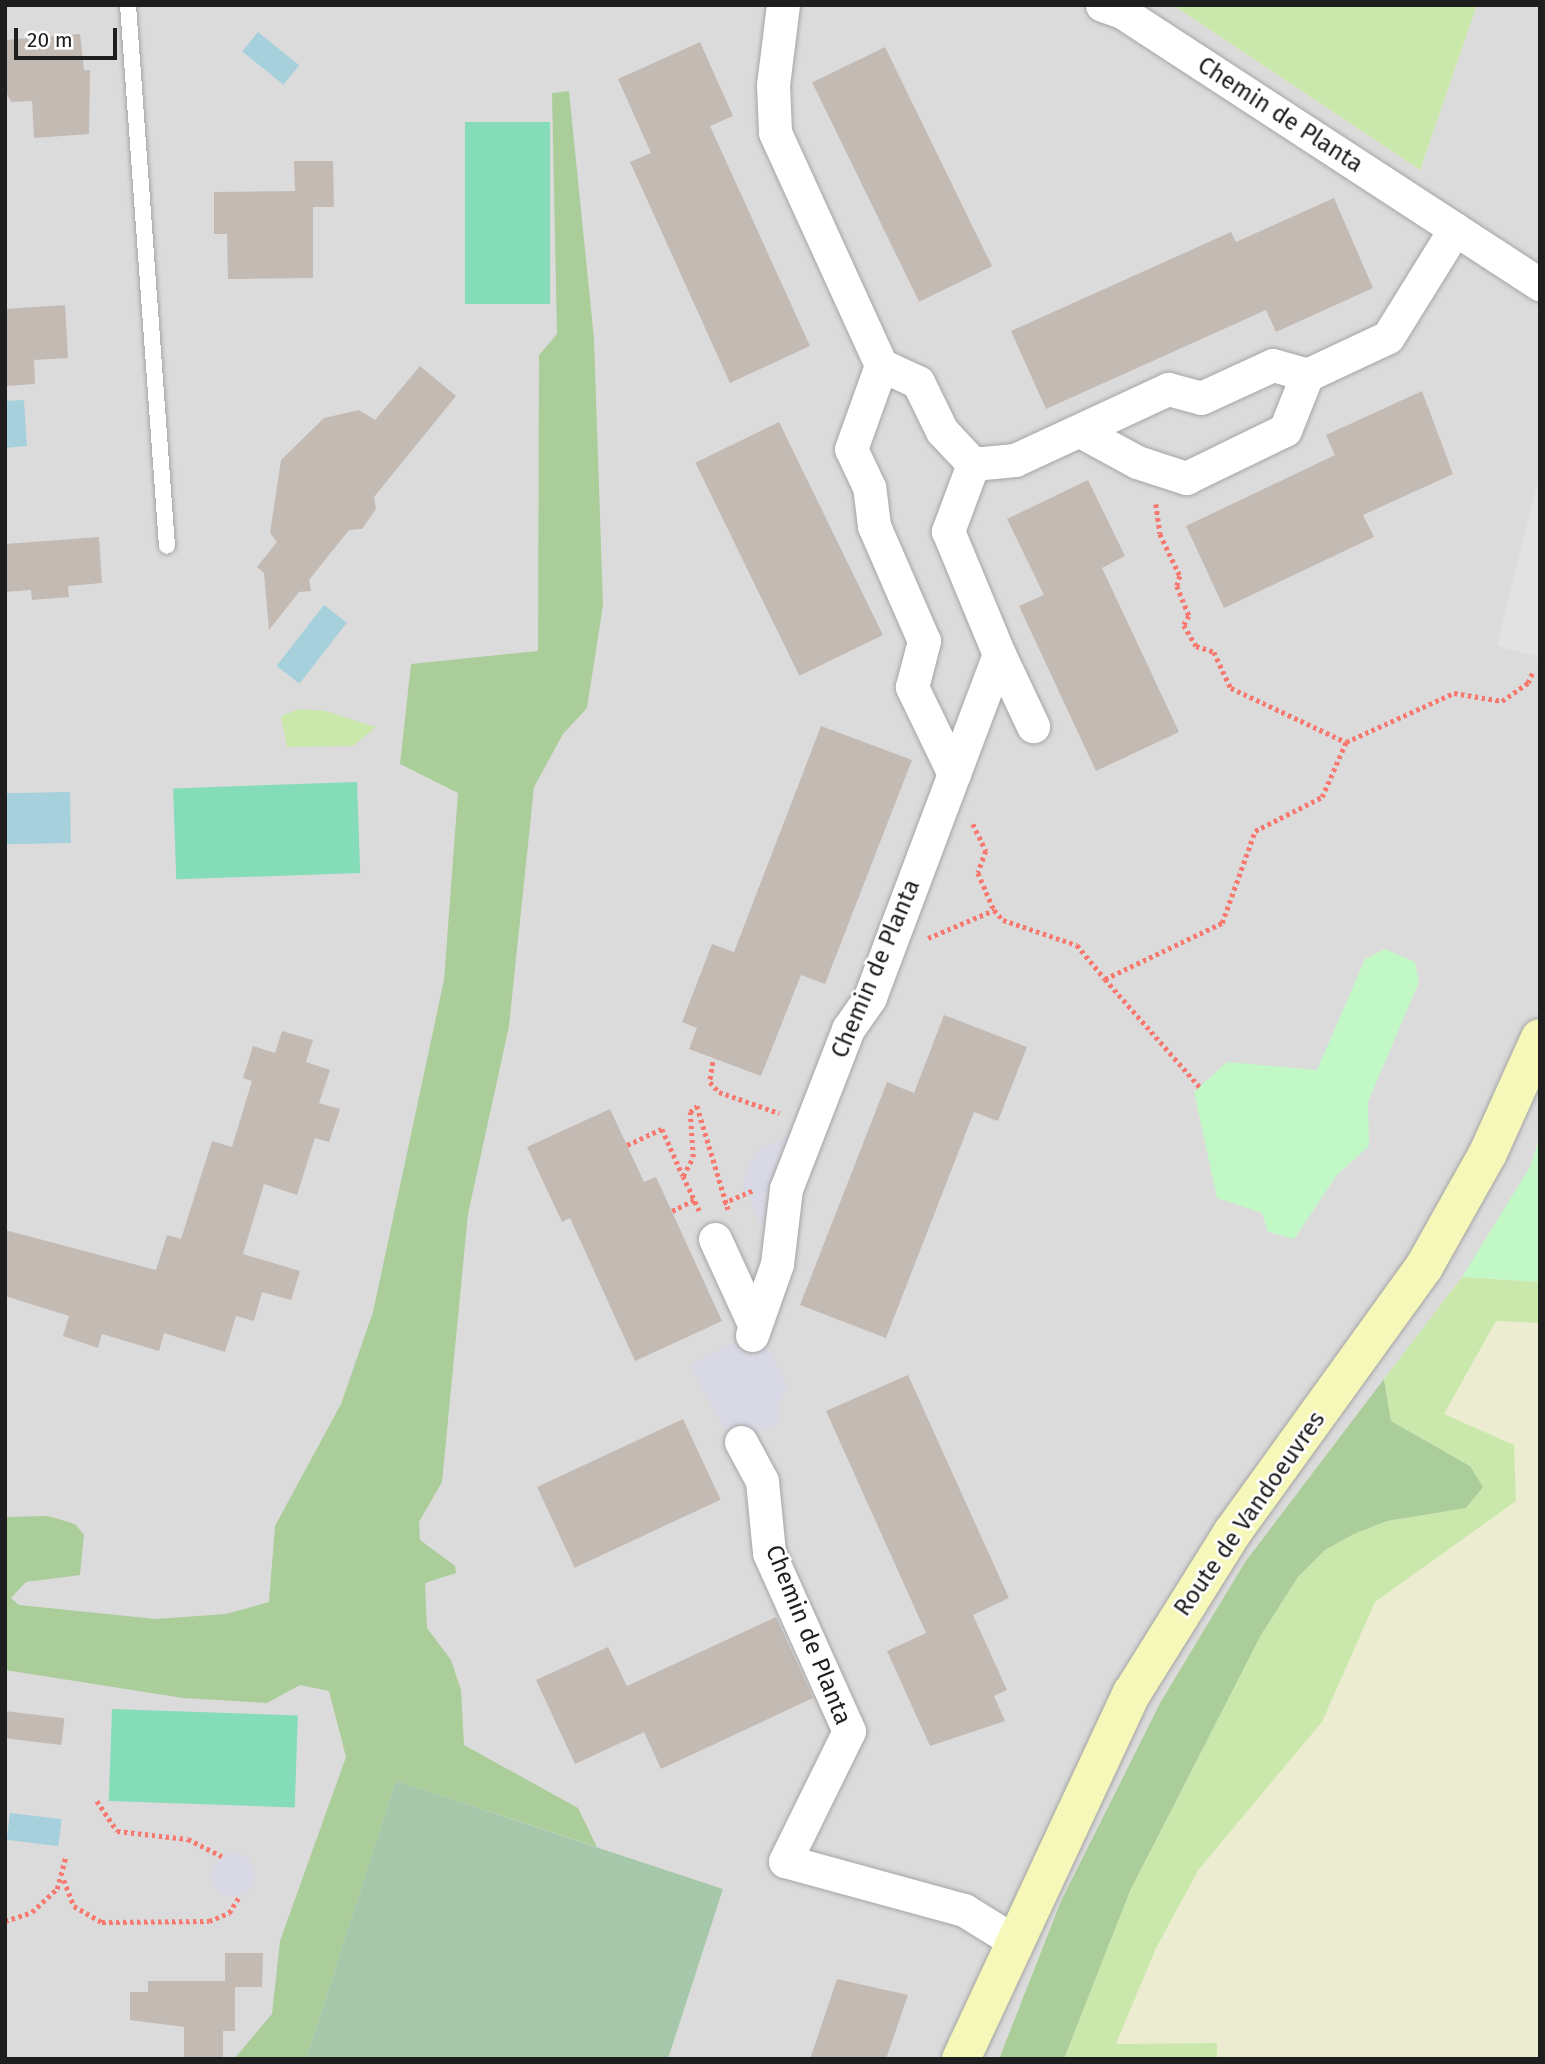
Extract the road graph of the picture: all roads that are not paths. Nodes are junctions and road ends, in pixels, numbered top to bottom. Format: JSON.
{"nodes":[{"id":1,"x":128,"y":5,"type":"edge"},
{"id":2,"x":783,"y":5,"type":"edge"},
{"id":3,"x":1102,"y":5,"type":"edge"},
{"id":4,"x":1455,"y":229,"type":"junction"},
{"id":5,"x":1540,"y":285,"type":"edge"},
{"id":6,"x":881,"y":365,"type":"junction"},
{"id":7,"x":1307,"y":375,"type":"junction"},
{"id":8,"x":1080,"y":431,"type":"junction"},
{"id":9,"x":973,"y":464,"type":"junction"},
{"id":10,"x":166,"y":546,"type":"dead end"},
{"id":11,"x":999,"y":654,"type":"junction"},
{"id":12,"x":1033,"y":726,"type":"dead end"},
{"id":13,"x":952,"y":777,"type":"junction"},
{"id":14,"x":1540,"y":1038,"type":"edge"},
{"id":15,"x":710,"y":1230,"type":"road end"},
{"id":16,"x":741,"y":1441,"type":"dead end"},
{"id":17,"x":1014,"y":1941,"type":"junction"},
{"id":18,"x":961,"y":2059,"type":"edge"}],
"edges":[{"from":1,"to":10,"type":"lane"},
{"from":2,"to":6,"type":"street"},
{"from":3,"to":4,"type":"street","name":"Chemin de Planta"},
{"from":4,"to":5,"type":"street","name":"Chemin de Planta"},
{"from":4,"to":7,"type":"street"},
{"from":6,"to":9,"type":"street"},
{"from":6,"to":13,"type":"street"},
{"from":7,"to":8,"type":"street"},
{"from":7,"to":8,"type":"street"},
{"from":8,"to":9,"type":"street"},
{"from":9,"to":11,"type":"street"},
{"from":11,"to":12,"type":"street"},
{"from":11,"to":13,"type":"street","name":"Chemin de Planta"},
{"from":13,"to":15,"type":"street","name":"Chemin de Planta"},
{"from":14,"to":17,"type":"main road","name":"Route de Vandoeuvres"},
{"from":16,"to":17,"type":"street","name":"Chemin de Planta"},
{"from":17,"to":18,"type":"main road","name":"Route de Vandoeuvres"}]}
